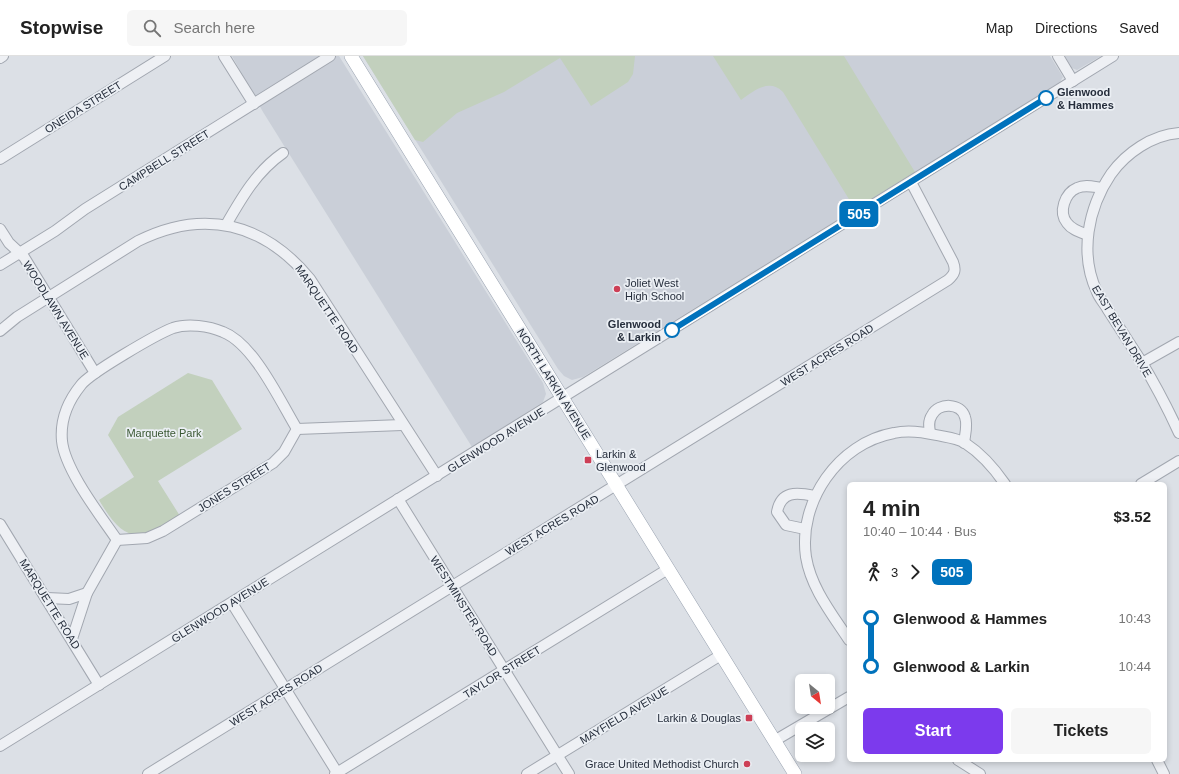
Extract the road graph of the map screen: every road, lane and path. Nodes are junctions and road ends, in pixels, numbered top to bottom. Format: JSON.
{"nodes":[{"id":1,"x":3,"y":56,"type":"edge"},
{"id":2,"x":165,"y":56,"type":"edge"},
{"id":3,"x":224,"y":56,"type":"edge"},
{"id":4,"x":330,"y":56,"type":"edge"},
{"id":5,"x":351,"y":56,"type":"edge"},
{"id":6,"x":1058,"y":56,"type":"edge"},
{"id":7,"x":1113,"y":56,"type":"edge"},
{"id":8,"x":0,"y":58,"type":"edge"},
{"id":9,"x":1073,"y":81,"type":"junction"},
{"id":10,"x":254,"y":104,"type":"junction"},
{"id":11,"x":1179,"y":132,"type":"edge"},
{"id":12,"x":283,"y":153,"type":"dead end"},
{"id":13,"x":0,"y":159,"type":"edge"},
{"id":14,"x":911,"y":182,"type":"junction"},
{"id":15,"x":1102,"y":188,"type":"junction"},
{"id":16,"x":226,"y":225,"type":"junction"},
{"id":17,"x":0,"y":229,"type":"edge"},
{"id":18,"x":1088,"y":235,"type":"junction"},
{"id":19,"x":19,"y":253,"type":"junction"},
{"id":20,"x":0,"y":265,"type":"edge"},
{"id":21,"x":50,"y":298,"type":"junction"},
{"id":22,"x":0,"y":331,"type":"edge"},
{"id":23,"x":1179,"y":342,"type":"edge"},
{"id":24,"x":1142,"y":363,"type":"junction"},
{"id":25,"x":95,"y":373,"type":"junction"},
{"id":26,"x":563,"y":398,"type":"junction"},
{"id":27,"x":402,"y":425,"type":"junction"},
{"id":28,"x":298,"y":429,"type":"junction"},
{"id":29,"x":1179,"y":433,"type":"edge"},
{"id":30,"x":930,"y":434,"type":"junction"},
{"id":31,"x":964,"y":443,"type":"junction"},
{"id":32,"x":1179,"y":461,"type":"edge"},
{"id":33,"x":437,"y":476,"type":"junction"},
{"id":34,"x":1004,"y":482,"type":"edge"},
{"id":35,"x":1144,"y":482,"type":"edge"},
{"id":36,"x":616,"y":486,"type":"junction"},
{"id":37,"x":814,"y":496,"type":"junction"},
{"id":38,"x":398,"y":499,"type":"junction"},
{"id":39,"x":0,"y":524,"type":"edge"},
{"id":40,"x":805,"y":529,"type":"junction"},
{"id":41,"x":117,"y":540,"type":"junction"},
{"id":42,"x":668,"y":569,"type":"junction"},
{"id":43,"x":452,"y":585,"type":"junction"},
{"id":44,"x":87,"y":593,"type":"junction"},
{"id":45,"x":47,"y":598,"type":"junction"},
{"id":46,"x":232,"y":603,"type":"junction"},
{"id":47,"x":847,"y":637,"type":"edge"},
{"id":48,"x":72,"y":640,"type":"junction"},
{"id":49,"x":721,"y":655,"type":"junction"},
{"id":50,"x":504,"y":670,"type":"junction"},
{"id":51,"x":99,"y":685,"type":"junction"},
{"id":52,"x":285,"y":689,"type":"junction"},
{"id":53,"x":847,"y":698,"type":"edge"},
{"id":54,"x":774,"y":741,"type":"junction"},
{"id":55,"x":0,"y":746,"type":"edge"},
{"id":56,"x":558,"y":755,"type":"junction"},
{"id":57,"x":961,"y":762,"type":"edge"},
{"id":58,"x":1158,"y":762,"type":"edge"},
{"id":59,"x":148,"y":774,"type":"edge"},
{"id":60,"x":337,"y":774,"type":"edge"},
{"id":61,"x":527,"y":774,"type":"edge"},
{"id":62,"x":569,"y":774,"type":"edge"},
{"id":63,"x":795,"y":774,"type":"edge"},
{"id":64,"x":980,"y":774,"type":"edge"},
{"id":65,"x":1164,"y":774,"type":"edge"}],
"edges":[{"from":1,"to":8,"type":"street"},
{"from":2,"to":13,"type":"street","name":"ONEIDA STREET"},
{"from":3,"to":10,"type":"street"},
{"from":4,"to":10,"type":"street","name":"CAMPBELL STREET"},
{"from":5,"to":26,"type":"main road","name":"NORTH LARKIN AVENUE"},
{"from":6,"to":9,"type":"street"},
{"from":7,"to":9,"type":"street","name":"GLENWOOD AVENUE"},
{"from":9,"to":14,"type":"street","name":"GLENWOOD AVENUE"},
{"from":10,"to":19,"type":"street","name":"CAMPBELL STREET"},
{"from":11,"to":15,"type":"street","name":"EAST BEVAN DRIVE"},
{"from":12,"to":16,"type":"street"},
{"from":14,"to":26,"type":"street","name":"GLENWOOD AVENUE"},
{"from":14,"to":36,"type":"street","name":"WEST ACRES ROAD"},
{"from":15,"to":18,"type":"street","name":"EAST BEVAN DRIVE"},
{"from":15,"to":18,"type":"street"},
{"from":16,"to":21,"type":"street","name":"MARQUETTE ROAD"},
{"from":16,"to":27,"type":"street","name":"MARQUETTE ROAD"},
{"from":17,"to":19,"type":"street","name":"WOODLAWN AVENUE"},
{"from":18,"to":24,"type":"street","name":"EAST BEVAN DRIVE"},
{"from":19,"to":20,"type":"street","name":"CAMPBELL STREET"},
{"from":19,"to":21,"type":"street","name":"WOODLAWN AVENUE"},
{"from":21,"to":22,"type":"street","name":"MARQUETTE ROAD"},
{"from":21,"to":25,"type":"street","name":"WOODLAWN AVENUE"},
{"from":23,"to":24,"type":"street"},
{"from":24,"to":29,"type":"street","name":"EAST BEVAN DRIVE"},
{"from":25,"to":28,"type":"street"},
{"from":25,"to":41,"type":"street"},
{"from":26,"to":33,"type":"street","name":"GLENWOOD AVENUE"},
{"from":26,"to":36,"type":"main road","name":"NORTH LARKIN AVENUE"},
{"from":27,"to":28,"type":"street"},
{"from":27,"to":33,"type":"street","name":"MARQUETTE ROAD"},
{"from":28,"to":41,"type":"street","name":"JONES STREET"},
{"from":30,"to":31,"type":"street"},
{"from":30,"to":31,"type":"street"},
{"from":30,"to":37,"type":"street"},
{"from":31,"to":34,"type":"street"},
{"from":32,"to":35,"type":"street"},
{"from":33,"to":38,"type":"street","name":"GLENWOOD AVENUE"},
{"from":36,"to":42,"type":"main road","name":"NORTH LARKIN AVENUE"},
{"from":36,"to":43,"type":"street","name":"WEST ACRES ROAD"},
{"from":37,"to":40,"type":"street"},
{"from":37,"to":40,"type":"street"},
{"from":38,"to":43,"type":"street","name":"WESTMINSTER ROAD"},
{"from":38,"to":46,"type":"street","name":"GLENWOOD AVENUE"},
{"from":39,"to":45,"type":"street","name":"MARQUETTE ROAD"},
{"from":40,"to":47,"type":"street"},
{"from":41,"to":44,"type":"street"},
{"from":42,"to":49,"type":"main road","name":"NORTH LARKIN AVENUE"},
{"from":42,"to":50,"type":"street","name":"TAYLOR STREET"},
{"from":43,"to":50,"type":"street","name":"WESTMINSTER ROAD"},
{"from":43,"to":52,"type":"street","name":"WEST ACRES ROAD"},
{"from":44,"to":45,"type":"street"},
{"from":44,"to":48,"type":"street"},
{"from":45,"to":48,"type":"street","name":"MARQUETTE ROAD"},
{"from":46,"to":51,"type":"street","name":"GLENWOOD AVENUE"},
{"from":46,"to":52,"type":"street"},
{"from":48,"to":51,"type":"street","name":"MARQUETTE ROAD"},
{"from":49,"to":54,"type":"main road","name":"NORTH LARKIN AVENUE"},
{"from":49,"to":56,"type":"street","name":"MAYFIELD AVENUE"},
{"from":50,"to":56,"type":"street","name":"WESTMINSTER ROAD"},
{"from":50,"to":60,"type":"street","name":"TAYLOR STREET"},
{"from":51,"to":55,"type":"street","name":"GLENWOOD AVENUE"},
{"from":52,"to":59,"type":"street","name":"WEST ACRES ROAD"},
{"from":52,"to":60,"type":"street"},
{"from":53,"to":54,"type":"street"},
{"from":54,"to":63,"type":"main road","name":"NORTH LARKIN AVENUE"},
{"from":56,"to":61,"type":"street","name":"MAYFIELD AVENUE"},
{"from":56,"to":62,"type":"street","name":"WESTMINSTER ROAD"},
{"from":57,"to":64,"type":"street"},
{"from":58,"to":65,"type":"street"}]}
